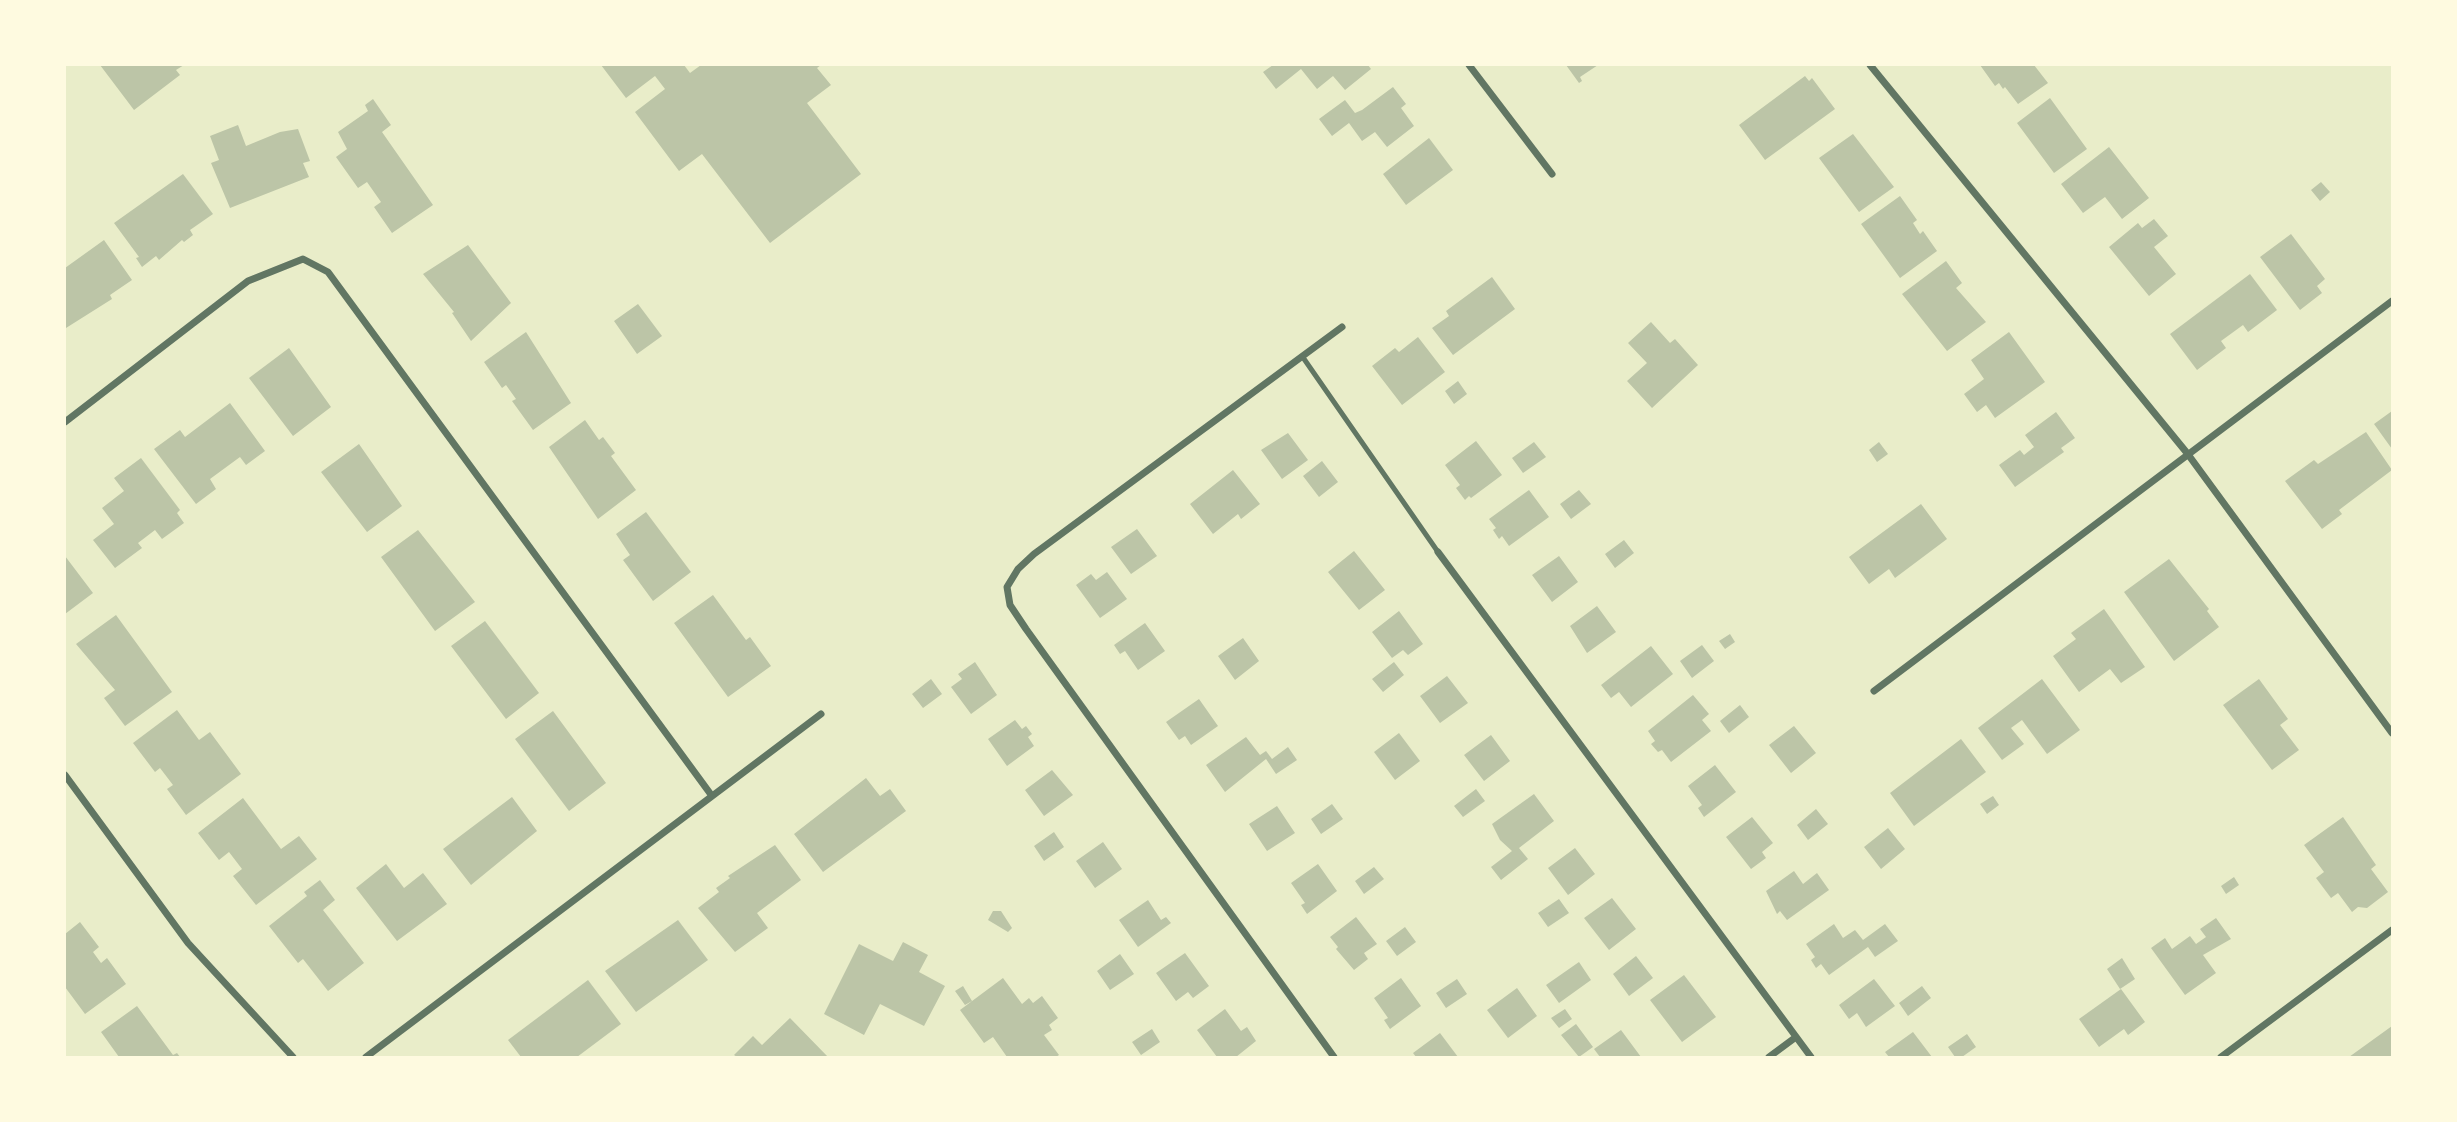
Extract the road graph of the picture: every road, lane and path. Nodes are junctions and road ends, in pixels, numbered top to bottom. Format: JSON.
{"nodes":[{"id":1,"x":1469,"y":65,"type":"edge"},
{"id":2,"x":1870,"y":65,"type":"edge"},
{"id":3,"x":1552,"y":174,"type":"dead end"},
{"id":4,"x":2392,"y":301,"type":"edge"},
{"id":5,"x":1342,"y":327,"type":"dead end"},
{"id":6,"x":1302,"y":356,"type":"junction"},
{"id":7,"x":65,"y":422,"type":"edge"},
{"id":8,"x":2187,"y":453,"type":"junction"},
{"id":9,"x":1438,"y":552,"type":"joint"},
{"id":10,"x":1874,"y":691,"type":"dead end"},
{"id":11,"x":821,"y":715,"type":"dead end"},
{"id":12,"x":2392,"y":733,"type":"edge"},
{"id":13,"x":65,"y":775,"type":"edge"},
{"id":14,"x":712,"y":796,"type":"junction"},
{"id":15,"x":2392,"y":930,"type":"edge"},
{"id":16,"x":1796,"y":1037,"type":"junction"},
{"id":17,"x":293,"y":1057,"type":"edge"},
{"id":18,"x":366,"y":1057,"type":"edge"},
{"id":19,"x":1334,"y":1057,"type":"edge"},
{"id":20,"x":1769,"y":1057,"type":"edge"},
{"id":21,"x":1811,"y":1057,"type":"edge"},
{"id":22,"x":2221,"y":1057,"type":"edge"}],
"edges":[{"from":1,"to":3,"type":"street"},
{"from":2,"to":8,"type":"street"},
{"from":4,"to":8,"type":"street"},
{"from":5,"to":6,"type":"street"},
{"from":6,"to":9,"type":"lane"},
{"from":6,"to":19,"type":"street"},
{"from":7,"to":14,"type":"street"},
{"from":8,"to":10,"type":"street"},
{"from":8,"to":12,"type":"street"},
{"from":9,"to":16,"type":"street"},
{"from":11,"to":14,"type":"street"},
{"from":13,"to":17,"type":"street"},
{"from":14,"to":18,"type":"street"},
{"from":15,"to":22,"type":"street"},
{"from":16,"to":20,"type":"street"},
{"from":16,"to":21,"type":"street"}]}
